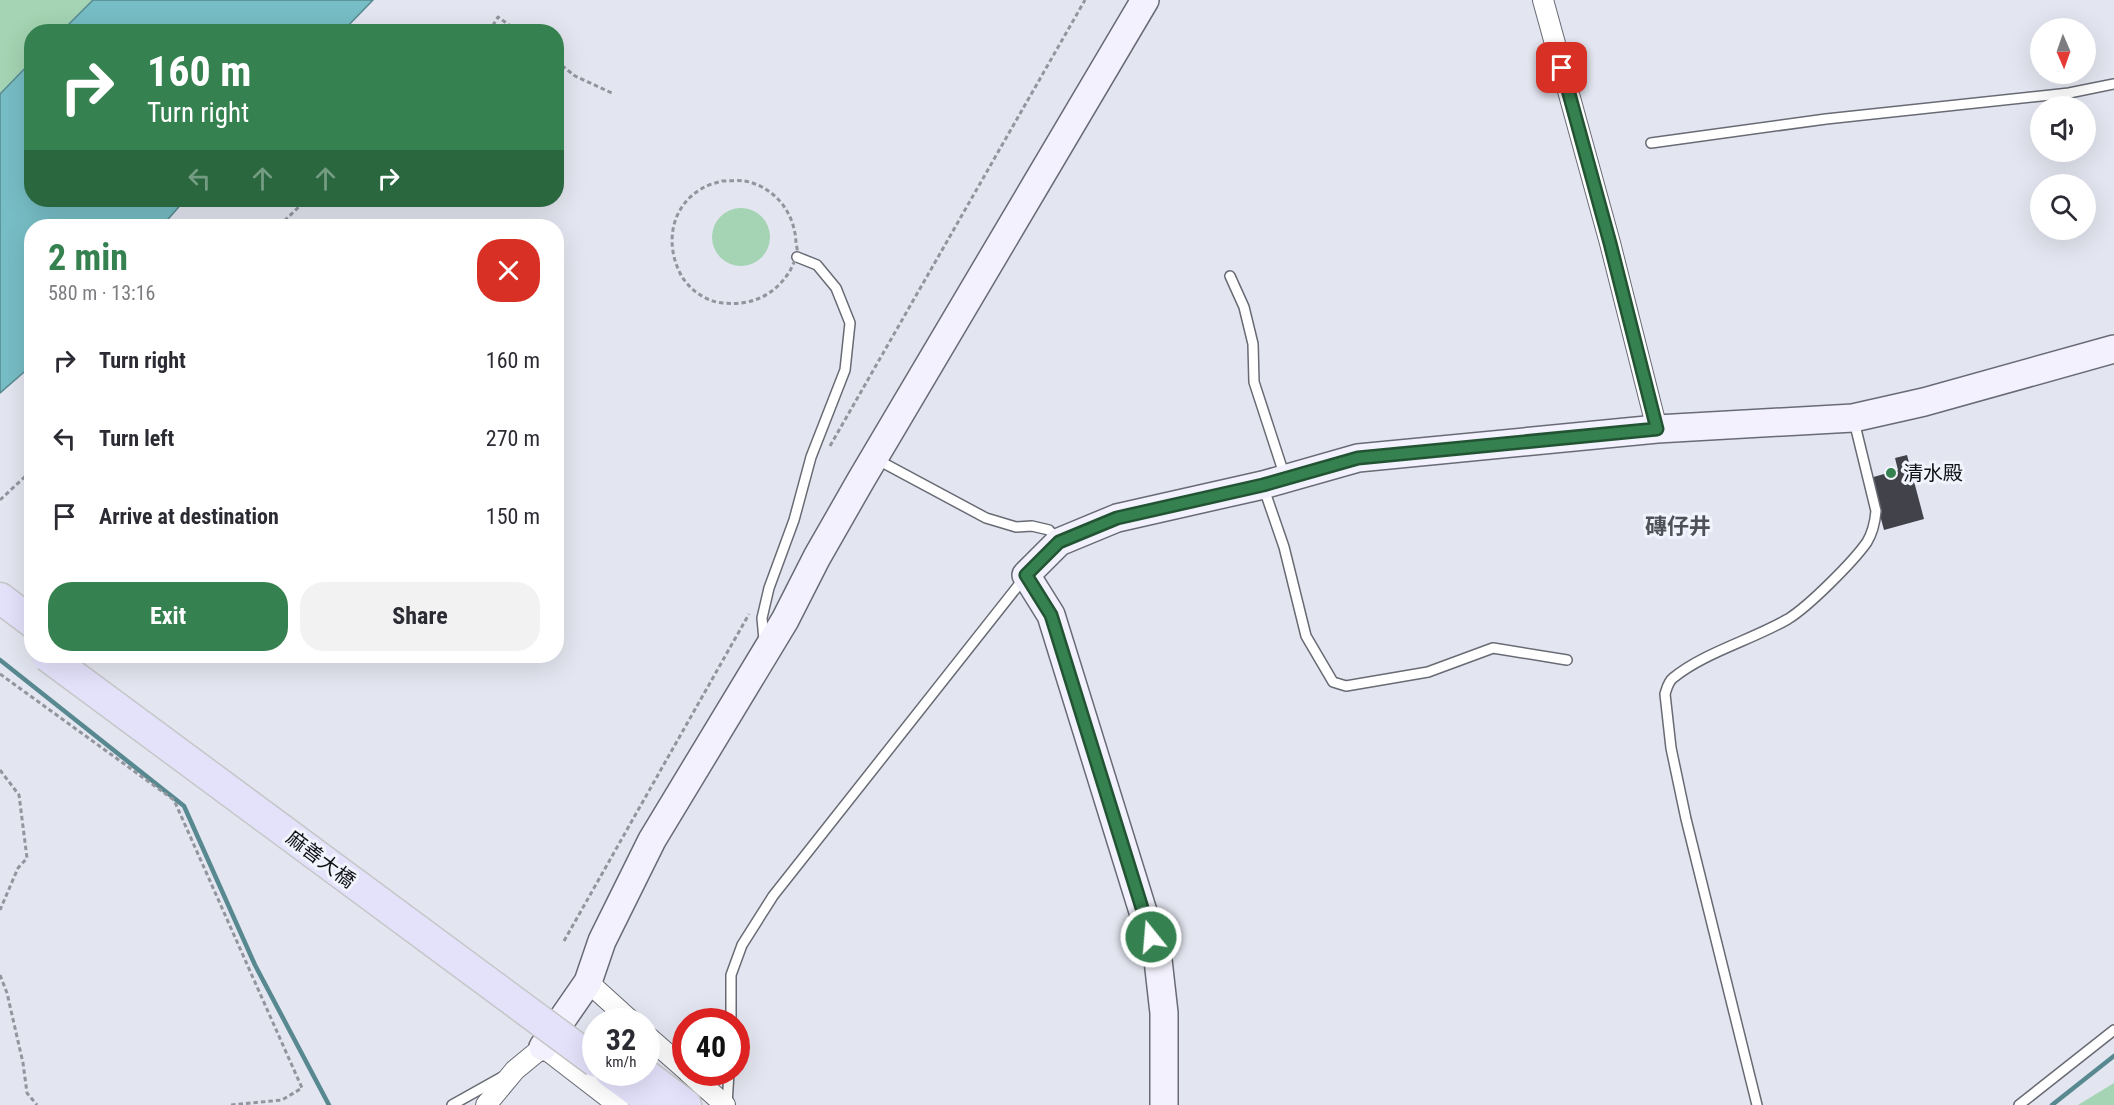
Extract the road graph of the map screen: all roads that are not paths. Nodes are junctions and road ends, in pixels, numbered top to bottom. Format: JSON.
{"nodes":[{"id":1,"x":1145,"y":0,"type":"edge"},
{"id":2,"x":1543,"y":0,"type":"edge"},
{"id":3,"x":2114,"y":84,"type":"edge"},
{"id":4,"x":1651,"y":143,"type":"dead end"},
{"id":5,"x":797,"y":257,"type":"road end"},
{"id":6,"x":1230,"y":276,"type":"dead end"},
{"id":7,"x":2114,"y":349,"type":"edge"},
{"id":8,"x":1853,"y":418,"type":"junction"},
{"id":9,"x":1657,"y":429,"type":"junction"},
{"id":10,"x":875,"y":458,"type":"junction"},
{"id":11,"x":1274,"y":482,"type":"junction"},
{"id":12,"x":1059,"y":542,"type":"junction"},
{"id":13,"x":1026,"y":575,"type":"junction"},
{"id":14,"x":0,"y":598,"type":"edge"},
{"id":15,"x":24,"y":616,"type":"edge"},
{"id":16,"x":0,"y":620,"type":"edge"},
{"id":17,"x":24,"y":638,"type":"edge"},
{"id":18,"x":766,"y":651,"type":"junction"},
{"id":19,"x":1567,"y":660,"type":"dead end"},
{"id":20,"x":56,"y":663,"type":"edge"},
{"id":21,"x":86,"y":663,"type":"edge"},
{"id":22,"x":588,"y":982,"type":"junction"},
{"id":23,"x":617,"y":1008,"type":"edge"},
{"id":24,"x":730,"y":1008,"type":"edge"},
{"id":25,"x":582,"y":1028,"type":"edge"},
{"id":26,"x":2114,"y":1030,"type":"edge"},
{"id":27,"x":543,"y":1047,"type":"junction"},
{"id":28,"x":660,"y":1047,"type":"edge"},
{"id":29,"x":582,"y":1052,"type":"edge"},
{"id":30,"x":672,"y":1058,"type":"edge"},
{"id":31,"x":515,"y":1070,"type":"junction"},
{"id":32,"x":629,"y":1086,"type":"edge"},
{"id":33,"x":660,"y":1086,"type":"edge"},
{"id":34,"x":704,"y":1086,"type":"edge"},
{"id":35,"x":728,"y":1086,"type":"edge"},
{"id":36,"x":452,"y":1105,"type":"edge"},
{"id":37,"x":486,"y":1105,"type":"edge"},
{"id":38,"x":618,"y":1105,"type":"edge"},
{"id":39,"x":655,"y":1105,"type":"edge"},
{"id":40,"x":686,"y":1105,"type":"edge"},
{"id":41,"x":726,"y":1105,"type":"edge"},
{"id":42,"x":1164,"y":1105,"type":"edge"},
{"id":43,"x":1757,"y":1105,"type":"edge"},
{"id":44,"x":2019,"y":1105,"type":"edge"}],
"edges":[{"from":1,"to":10,"type":"street"},
{"from":2,"to":9,"type":"street"},
{"from":3,"to":4,"type":"lane"},
{"from":5,"to":18,"type":"lane"},
{"from":6,"to":11,"type":"lane"},
{"from":7,"to":8,"type":"street"},
{"from":8,"to":9,"type":"street"},
{"from":8,"to":43,"type":"lane"},
{"from":9,"to":11,"type":"street"},
{"from":10,"to":12,"type":"lane"},
{"from":10,"to":18,"type":"street"},
{"from":11,"to":12,"type":"street"},
{"from":11,"to":19,"type":"lane"},
{"from":12,"to":13,"type":"street"},
{"from":13,"to":24,"type":"lane"},
{"from":13,"to":42,"type":"street"},
{"from":14,"to":15,"type":"main road"},
{"from":16,"to":17,"type":"main road"},
{"from":18,"to":22,"type":"street"},
{"from":20,"to":29,"type":"main road","name":"麻善大橋","bridge":true},
{"from":21,"to":25,"type":"main road","name":"麻善大橋"},
{"from":22,"to":23,"type":"street"},
{"from":22,"to":27,"type":"street"},
{"from":26,"to":44,"type":"lane"},
{"from":27,"to":31,"type":"street"},
{"from":27,"to":38,"type":"street"},
{"from":28,"to":30,"type":"street"},
{"from":31,"to":36,"type":"lane"},
{"from":31,"to":37,"type":"street"},
{"from":32,"to":39,"type":"main road"},
{"from":33,"to":40,"type":"main road"},
{"from":34,"to":41,"type":"street"},
{"from":35,"to":41,"type":"lane"}]}
